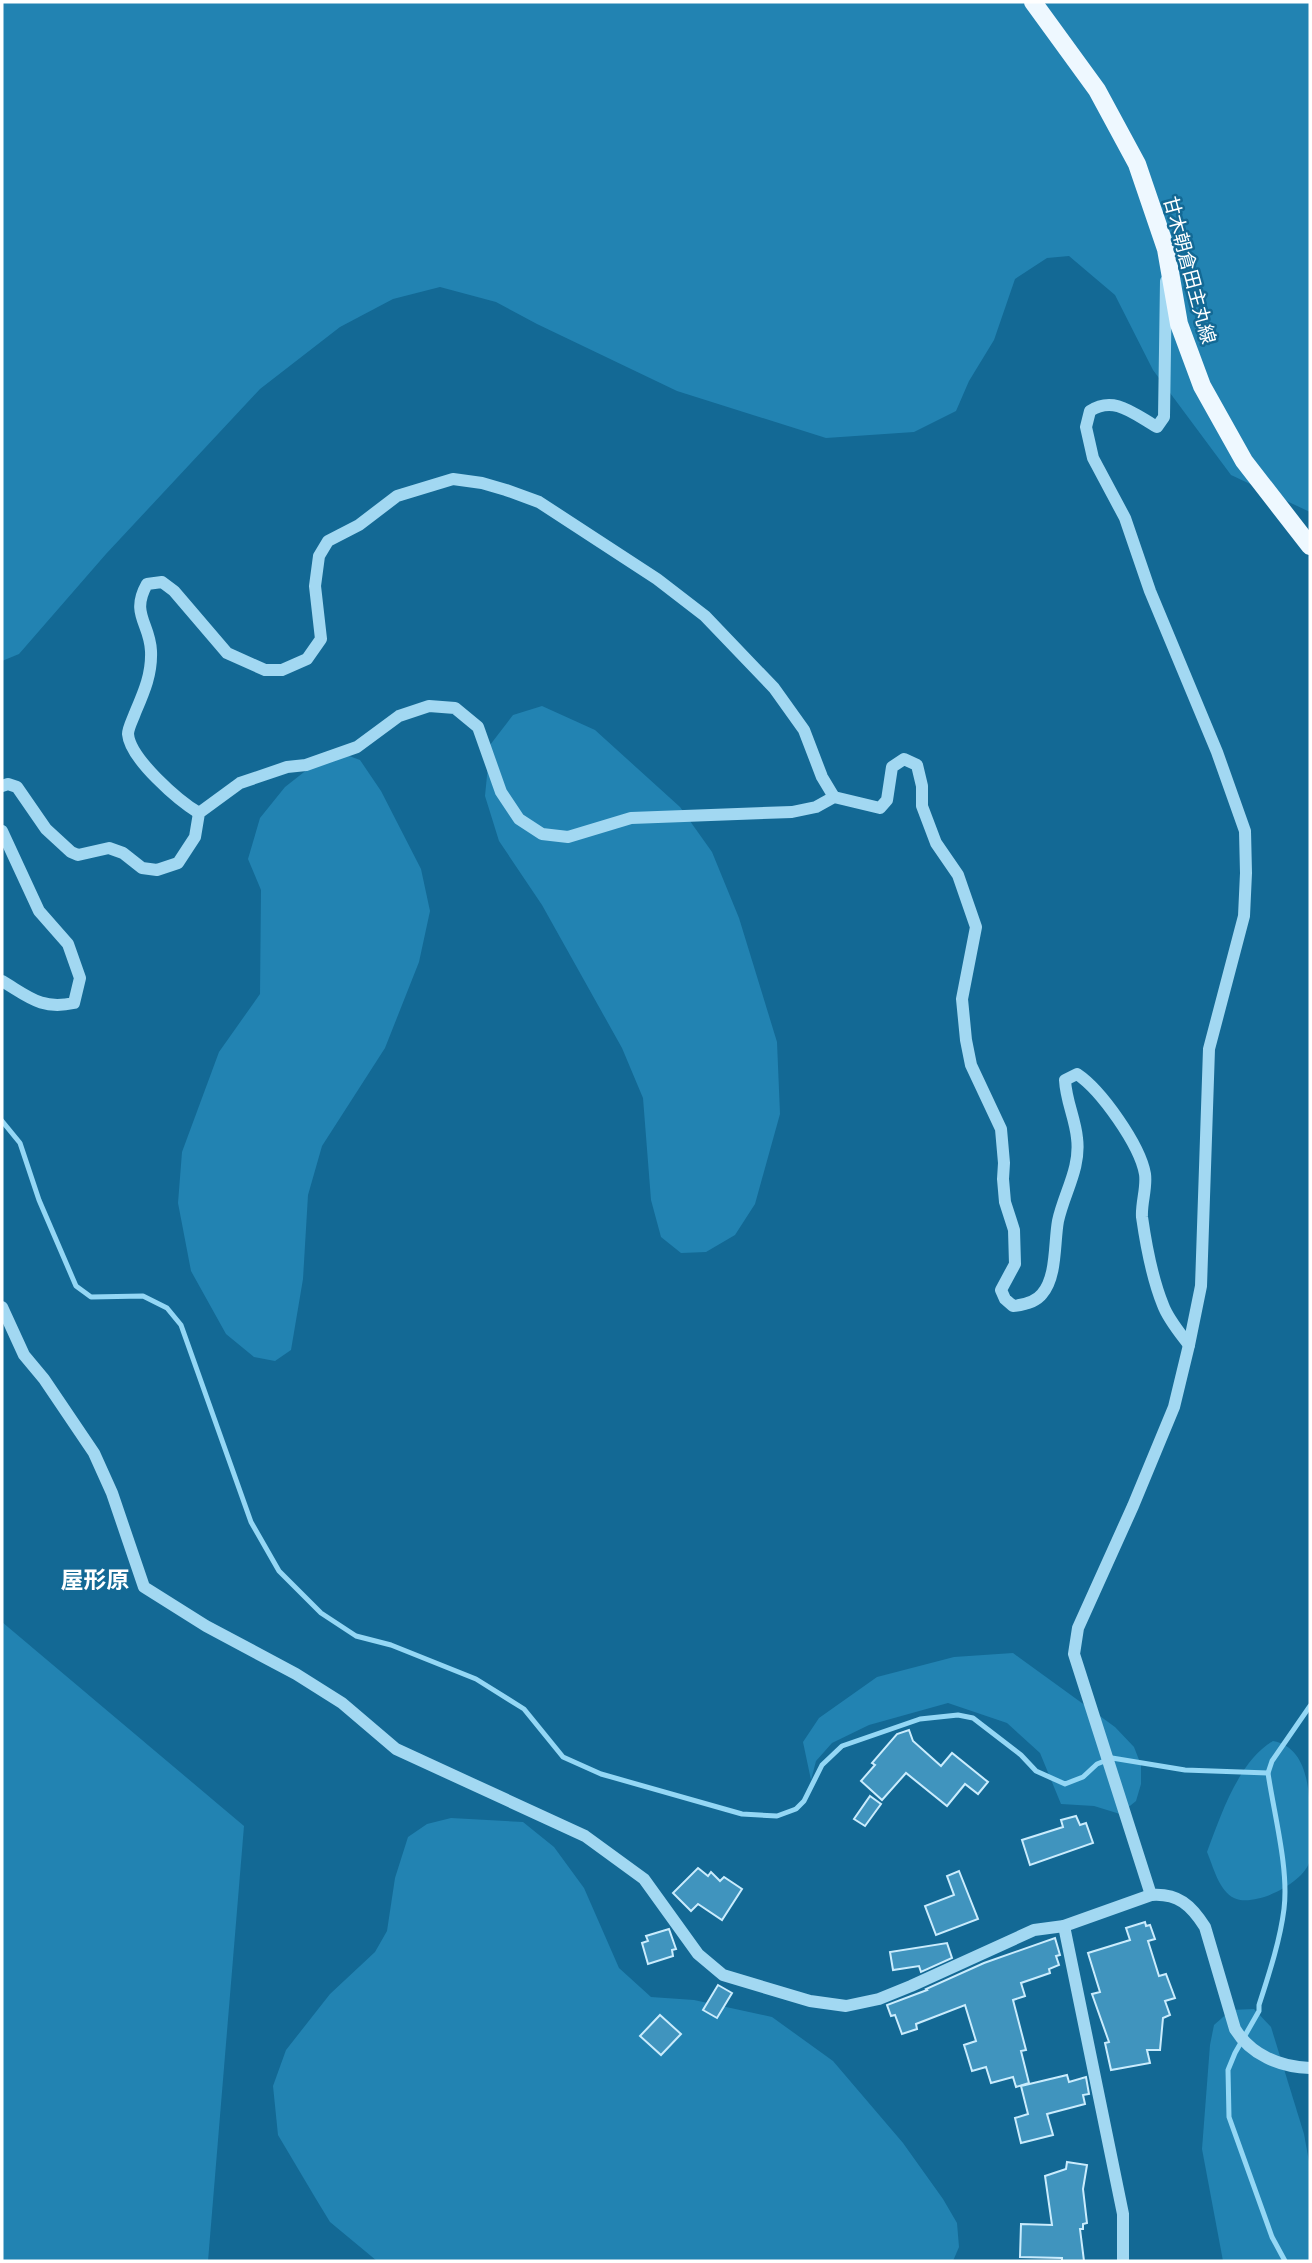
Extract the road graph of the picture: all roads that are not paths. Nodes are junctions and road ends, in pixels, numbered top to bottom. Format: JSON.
{"nodes":[{"id":1,"x":1033,"y":2,"type":"edge"},
{"id":2,"x":1166,"y":249,"type":"junction"},
{"id":3,"x":1310,"y":546,"type":"edge"},
{"id":4,"x":2,"y":786,"type":"edge"},
{"id":5,"x":834,"y":797,"type":"junction"},
{"id":6,"x":199,"y":813,"type":"junction"},
{"id":7,"x":2,"y":831,"type":"edge"},
{"id":8,"x":2,"y":981,"type":"edge"},
{"id":9,"x":2,"y":1307,"type":"edge"},
{"id":10,"x":1189,"y":1345,"type":"junction"},
{"id":11,"x":1151,"y":1895,"type":"junction"},
{"id":12,"x":1064,"y":1926,"type":"junction"},
{"id":13,"x":1310,"y":2068,"type":"edge"},
{"id":14,"x":1124,"y":2261,"type":"edge"}],
"edges":[{"from":1,"to":2,"type":"main road","name":"甘木朝倉田主丸線"},
{"from":2,"to":3,"type":"main road","name":"甘木朝倉田主丸線"},
{"from":2,"to":10,"type":"street"},
{"from":4,"to":6,"type":"street"},
{"from":5,"to":6,"type":"street"},
{"from":5,"to":6,"type":"street"},
{"from":5,"to":10,"type":"street"},
{"from":7,"to":8,"type":"street"},
{"from":9,"to":12,"type":"street"},
{"from":10,"to":11,"type":"street"},
{"from":11,"to":12,"type":"street"},
{"from":11,"to":13,"type":"street"},
{"from":12,"to":14,"type":"street"}]}
